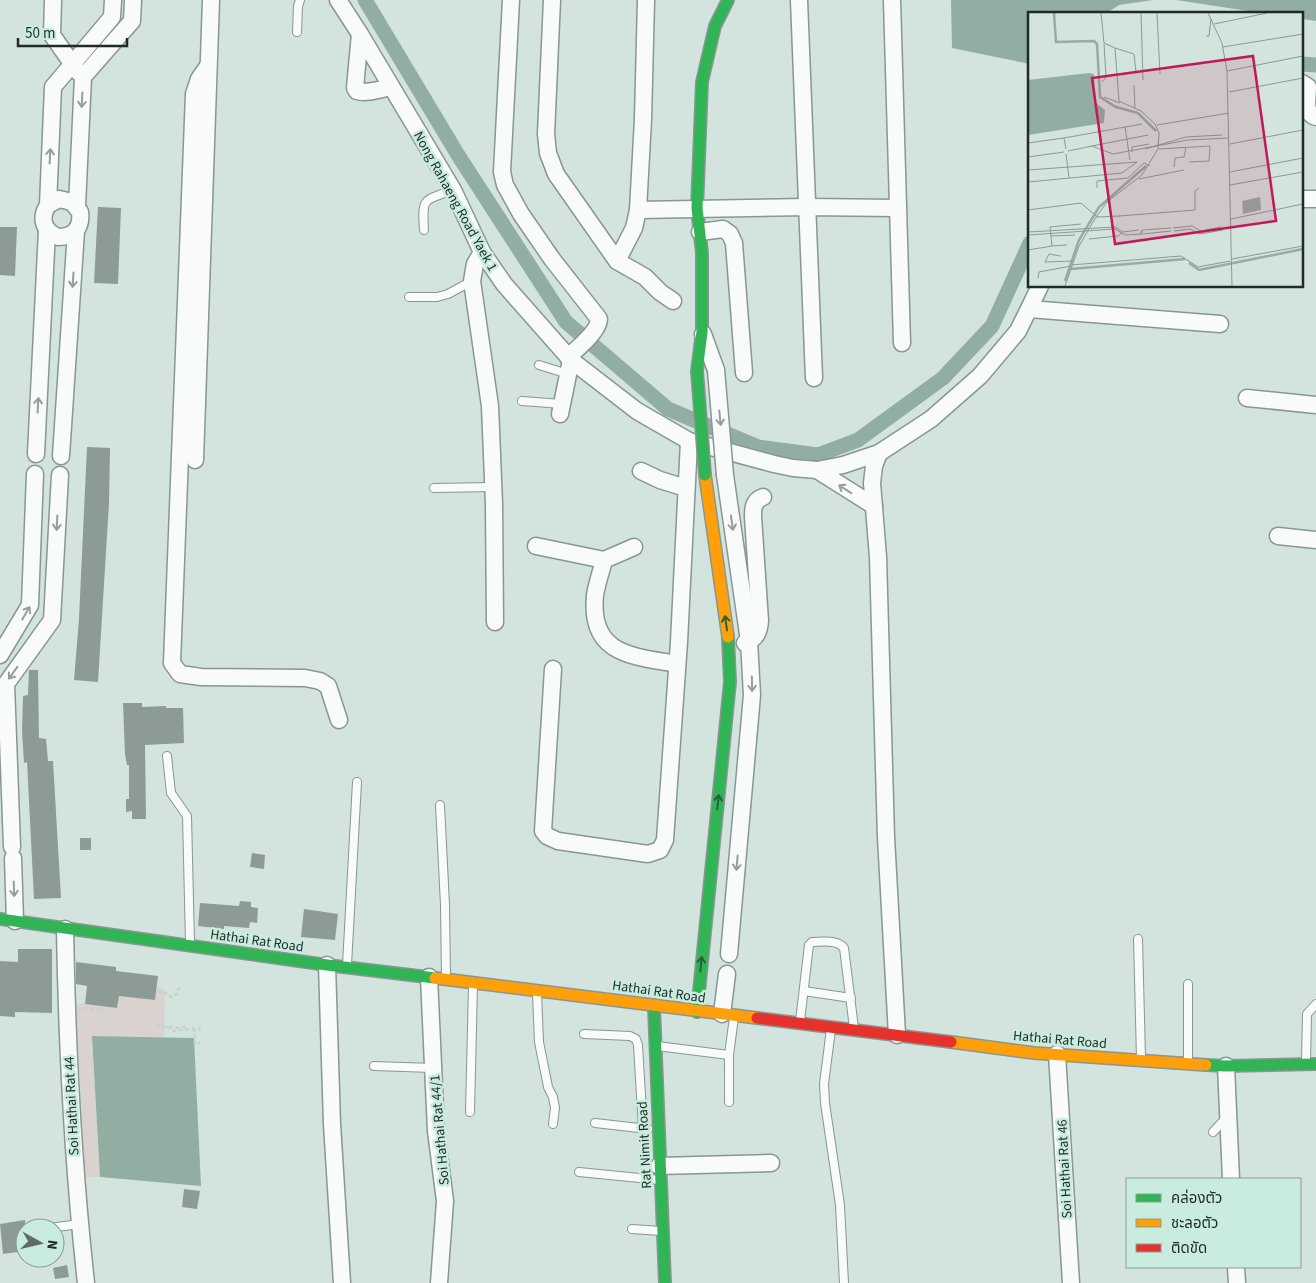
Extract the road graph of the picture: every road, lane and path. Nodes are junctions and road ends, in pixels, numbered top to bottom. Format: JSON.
{"nodes":[{"id":1,"x":53,"y":0,"type":"edge"},
{"id":2,"x":113,"y":0,"type":"edge"},
{"id":3,"x":133,"y":0,"type":"edge"},
{"id":4,"x":211,"y":0,"type":"edge"},
{"id":5,"x":300,"y":0,"type":"edge"},
{"id":6,"x":338,"y":0,"type":"edge"},
{"id":7,"x":511,"y":0,"type":"edge"},
{"id":8,"x":552,"y":0,"type":"edge"},
{"id":9,"x":646,"y":0,"type":"edge"},
{"id":10,"x":728,"y":0,"type":"edge"},
{"id":11,"x":799,"y":0,"type":"edge"},
{"id":12,"x":892,"y":0,"type":"edge"},
{"id":13,"x":297,"y":32,"type":"dead end"},
{"id":14,"x":360,"y":34,"type":"junction"},
{"id":15,"x":72,"y":65,"type":"junction"},
{"id":16,"x":208,"y":66,"type":"junction"},
{"id":17,"x":83,"y":77,"type":"junction"},
{"id":18,"x":1304,"y":84,"type":"edge"},
{"id":19,"x":391,"y":87,"type":"junction"},
{"id":20,"x":1316,"y":118,"type":"edge"},
{"id":21,"x":453,"y":190,"type":"junction"},
{"id":22,"x":48,"y":205,"type":"junction"},
{"id":23,"x":77,"y":206,"type":"junction"},
{"id":24,"x":807,"y":207,"type":"junction"},
{"id":25,"x":697,"y":208,"type":"junction"},
{"id":26,"x":897,"y":208,"type":"junction"},
{"id":27,"x":638,"y":210,"type":"junction"},
{"id":28,"x":47,"y":230,"type":"junction"},
{"id":29,"x":424,"y":230,"type":"dead end"},
{"id":30,"x":76,"y":231,"type":"junction"},
{"id":31,"x":700,"y":232,"type":"junction"},
{"id":32,"x":482,"y":252,"type":"junction"},
{"id":33,"x":617,"y":261,"type":"junction"},
{"id":34,"x":472,"y":281,"type":"junction"},
{"id":35,"x":1039,"y":288,"type":"edge"},
{"id":36,"x":409,"y":297,"type":"dead end"},
{"id":37,"x":673,"y":301,"type":"dead end"},
{"id":38,"x":1029,"y":309,"type":"junction"},
{"id":39,"x":1220,"y":324,"type":"dead end"},
{"id":40,"x":702,"y":332,"type":"junction"},
{"id":41,"x":902,"y":343,"type":"dead end"},
{"id":42,"x":569,"y":364,"type":"junction"},
{"id":43,"x":539,"y":365,"type":"dead end"},
{"id":44,"x":744,"y":373,"type":"dead end"},
{"id":45,"x":814,"y":378,"type":"dead end"},
{"id":46,"x":1247,"y":398,"type":"dead end"},
{"id":47,"x":522,"y":402,"type":"dead end"},
{"id":48,"x":1316,"y":405,"type":"edge"},
{"id":49,"x":561,"y":409,"type":"joint"},
{"id":50,"x":689,"y":440,"type":"junction"},
{"id":51,"x":879,"y":452,"type":"junction"},
{"id":52,"x":36,"y":454,"type":"junction"},
{"id":53,"x":61,"y":456,"type":"junction"},
{"id":54,"x":195,"y":460,"type":"dead end"},
{"id":55,"x":817,"y":470,"type":"junction"},
{"id":56,"x":641,"y":471,"type":"dead end"},
{"id":57,"x":35,"y":474,"type":"junction"},
{"id":58,"x":60,"y":475,"type":"junction"},
{"id":59,"x":493,"y":487,"type":"junction"},
{"id":60,"x":434,"y":488,"type":"dead end"},
{"id":61,"x":686,"y":488,"type":"junction"},
{"id":62,"x":763,"y":497,"type":"dead end"},
{"id":63,"x":874,"y":506,"type":"junction"},
{"id":64,"x":1278,"y":536,"type":"dead end"},
{"id":65,"x":1316,"y":540,"type":"edge"},
{"id":66,"x":536,"y":546,"type":"dead end"},
{"id":67,"x":634,"y":547,"type":"dead end"},
{"id":68,"x":604,"y":560,"type":"junction"},
{"id":69,"x":495,"y":622,"type":"dead end"},
{"id":70,"x":749,"y":641,"type":"junction"},
{"id":71,"x":730,"y":648,"type":"junction"},
{"id":72,"x":4,"y":649,"type":"edge"},
{"id":73,"x":26,"y":655,"type":"junction"},
{"id":74,"x":677,"y":664,"type":"junction"},
{"id":75,"x":553,"y":669,"type":"dead end"},
{"id":76,"x":339,"y":720,"type":"dead end"},
{"id":77,"x":167,"y":756,"type":"dead end"},
{"id":78,"x":357,"y":782,"type":"dead end"},
{"id":79,"x":440,"y":805,"type":"dead end"},
{"id":80,"x":6,"y":817,"type":"edge"},
{"id":81,"x":8,"y":920,"type":"edge"},
{"id":82,"x":65,"y":928,"type":"junction"},
{"id":83,"x":704,"y":933,"type":"junction"},
{"id":84,"x":730,"y":934,"type":"junction"},
{"id":85,"x":1138,"y":938,"type":"dead end"},
{"id":86,"x":190,"y":945,"type":"junction"},
{"id":87,"x":729,"y":954,"type":"dead end"},
{"id":88,"x":327,"y":965,"type":"junction"},
{"id":89,"x":347,"y":967,"type":"junction"},
{"id":90,"x":727,"y":974,"type":"dead end"},
{"id":91,"x":429,"y":977,"type":"junction"},
{"id":92,"x":446,"y":979,"type":"junction"},
{"id":93,"x":474,"y":983,"type":"junction"},
{"id":94,"x":1188,"y":984,"type":"dead end"},
{"id":95,"x":182,"y":989,"type":"dead end"},
{"id":96,"x":157,"y":991,"type":"dead end"},
{"id":97,"x":537,"y":991,"type":"junction"},
{"id":98,"x":804,"y":991,"type":"junction"},
{"id":99,"x":851,"y":998,"type":"junction"},
{"id":100,"x":1316,"y":1004,"type":"edge"},
{"id":101,"x":66,"y":1006,"type":"junction"},
{"id":102,"x":104,"y":1006,"type":"dead end"},
{"id":103,"x":654,"y":1006,"type":"junction"},
{"id":104,"x":697,"y":1012,"type":"junction"},
{"id":105,"x":728,"y":1015,"type":"junction"},
{"id":106,"x":799,"y":1022,"type":"junction"},
{"id":107,"x":156,"y":1026,"type":"dead end"},
{"id":108,"x":187,"y":1026,"type":"dead end"},
{"id":109,"x":832,"y":1026,"type":"junction"},
{"id":110,"x":167,"y":1027,"type":"junction"},
{"id":111,"x":194,"y":1028,"type":"junction"},
{"id":112,"x":854,"y":1030,"type":"junction"},
{"id":113,"x":200,"y":1031,"type":"dead end"},
{"id":114,"x":584,"y":1034,"type":"dead end"},
{"id":115,"x":897,"y":1035,"type":"junction"},
{"id":116,"x":200,"y":1042,"type":"dead end"},
{"id":117,"x":655,"y":1046,"type":"junction"},
{"id":118,"x":1057,"y":1054,"type":"junction"},
{"id":119,"x":729,"y":1055,"type":"junction"},
{"id":120,"x":1141,"y":1060,"type":"junction"},
{"id":121,"x":1188,"y":1064,"type":"junction"},
{"id":122,"x":1311,"y":1064,"type":"edge"},
{"id":123,"x":374,"y":1066,"type":"dead end"},
{"id":124,"x":1226,"y":1066,"type":"junction"},
{"id":125,"x":433,"y":1068,"type":"junction"},
{"id":126,"x":729,"y":1102,"type":"dead end"},
{"id":127,"x":470,"y":1112,"type":"dead end"},
{"id":128,"x":1228,"y":1116,"type":"junction"},
{"id":129,"x":595,"y":1123,"type":"dead end"},
{"id":130,"x":553,"y":1124,"type":"dead end"},
{"id":131,"x":643,"y":1129,"type":"junction"},
{"id":132,"x":658,"y":1130,"type":"junction"},
{"id":133,"x":1213,"y":1132,"type":"dead end"},
{"id":134,"x":771,"y":1163,"type":"dead end"},
{"id":135,"x":579,"y":1172,"type":"dead end"},
{"id":136,"x":660,"y":1173,"type":"junction"},
{"id":137,"x":1231,"y":1178,"type":"edge"},
{"id":138,"x":80,"y":1224,"type":"junction"},
{"id":139,"x":65,"y":1226,"type":"edge"},
{"id":140,"x":632,"y":1229,"type":"dead end"},
{"id":141,"x":663,"y":1231,"type":"junction"},
{"id":142,"x":1236,"y":1268,"type":"edge"},
{"id":143,"x":86,"y":1283,"type":"edge"},
{"id":144,"x":342,"y":1283,"type":"edge"},
{"id":145,"x":439,"y":1283,"type":"edge"},
{"id":146,"x":665,"y":1283,"type":"edge"},
{"id":147,"x":844,"y":1283,"type":"edge"},
{"id":148,"x":1071,"y":1283,"type":"edge"},
{"id":149,"x":1237,"y":1283,"type":"edge"}],
"edges":[{"from":1,"to":15,"type":"street"},
{"from":2,"to":15,"type":"street"},
{"from":3,"to":17,"type":"street"},
{"from":4,"to":16,"type":"street"},
{"from":5,"to":13,"type":"lane"},
{"from":6,"to":14,"type":"street","name":"Nong Rahaeng Road Yaek 1"},
{"from":7,"to":42,"type":"street"},
{"from":8,"to":33,"type":"street"},
{"from":9,"to":27,"type":"street"},
{"from":10,"to":25,"type":"main road"},
{"from":11,"to":24,"type":"street"},
{"from":12,"to":26,"type":"street"},
{"from":14,"to":19,"type":"street","name":"Nong Rahaeng Road Yaek 1"},
{"from":14,"to":19,"type":"street"},
{"from":15,"to":17,"type":"street"},
{"from":22,"to":15,"type":"street","one_way":true},
{"from":16,"to":54,"type":"street"},
{"from":16,"to":76,"type":"street"},
{"from":17,"to":23,"type":"street","one_way":true},
{"from":18,"to":20,"type":"street"},
{"from":19,"to":21,"type":"street","name":"Nong Rahaeng Road Yaek 1"},
{"from":21,"to":29,"type":"lane"},
{"from":21,"to":32,"type":"street","name":"Nong Rahaeng Road Yaek 1"},
{"from":22,"to":23,"type":"street"},
{"from":22,"to":28,"type":"street"},
{"from":23,"to":30,"type":"street"},
{"from":24,"to":25,"type":"street"},
{"from":24,"to":26,"type":"street"},
{"from":24,"to":45,"type":"street"},
{"from":25,"to":27,"type":"street"},
{"from":25,"to":31,"type":"main road"},
{"from":26,"to":41,"type":"street"},
{"from":27,"to":33,"type":"street"},
{"from":28,"to":30,"type":"street"},
{"from":52,"to":28,"type":"street","one_way":true},
{"from":30,"to":53,"type":"street","one_way":true},
{"from":31,"to":40,"type":"main road"},
{"from":31,"to":44,"type":"street"},
{"from":32,"to":34,"type":"street"},
{"from":32,"to":42,"type":"street","name":"Nong Rahaeng Road Yaek 1"},
{"from":33,"to":37,"type":"street"},
{"from":34,"to":36,"type":"lane"},
{"from":34,"to":59,"type":"street"},
{"from":35,"to":38,"type":"street","name":"Nong Rahaeng Road Yaek 1"},
{"from":38,"to":39,"type":"street"},
{"from":38,"to":51,"type":"street","name":"Nong Rahaeng Road Yaek 1"},
{"from":40,"to":70,"type":"street","one_way":true,"bridge":true},
{"from":71,"to":40,"type":"main road","one_way":true,"bridge":true},
{"from":42,"to":43,"type":"lane"},
{"from":42,"to":49,"type":"street"},
{"from":42,"to":50,"type":"street","name":"Nong Rahaeng Road Yaek 1"},
{"from":46,"to":48,"type":"street"},
{"from":47,"to":49,"type":"lane"},
{"from":50,"to":55,"type":"street","name":"Nong Rahaeng Road Yaek 1"},
{"from":50,"to":61,"type":"street"},
{"from":51,"to":55,"type":"street","name":"Nong Rahaeng Road Yaek 1"},
{"from":51,"to":63,"type":"street"},
{"from":52,"to":53,"type":"street"},
{"from":52,"to":57,"type":"street"},
{"from":53,"to":58,"type":"street"},
{"from":63,"to":55,"type":"street","one_way":true},
{"from":56,"to":61,"type":"street"},
{"from":57,"to":58,"type":"street"},
{"from":72,"to":57,"type":"street","one_way":true},
{"from":58,"to":73,"type":"street","one_way":true},
{"from":59,"to":60,"type":"lane"},
{"from":59,"to":69,"type":"street"},
{"from":61,"to":74,"type":"street"},
{"from":62,"to":70,"type":"street"},
{"from":63,"to":115,"type":"street"},
{"from":64,"to":65,"type":"street"},
{"from":66,"to":68,"type":"street"},
{"from":67,"to":68,"type":"street"},
{"from":68,"to":74,"type":"street"},
{"from":70,"to":71,"type":"street"},
{"from":70,"to":84,"type":"street","one_way":true},
{"from":83,"to":71,"type":"main road","one_way":true},
{"from":72,"to":73,"type":"street"},
{"from":73,"to":80,"type":"street","one_way":true},
{"from":74,"to":75,"type":"street"},
{"from":77,"to":86,"type":"lane"},
{"from":78,"to":89,"type":"lane"},
{"from":79,"to":92,"type":"lane"},
{"from":80,"to":81,"type":"street","one_way":true},
{"from":81,"to":82,"type":"main road","name":"Hathai Rat Road"},
{"from":82,"to":86,"type":"main road","name":"Hathai Rat Road"},
{"from":82,"to":101,"type":"street","name":"Soi Hathai Rat 44"},
{"from":83,"to":84,"type":"street"},
{"from":104,"to":83,"type":"main road","one_way":true},
{"from":84,"to":87,"type":"street"},
{"from":85,"to":120,"type":"lane"},
{"from":86,"to":88,"type":"main road","name":"Hathai Rat Road"},
{"from":88,"to":89,"type":"main road","name":"Hathai Rat Road"},
{"from":88,"to":144,"type":"street"},
{"from":89,"to":91,"type":"main road","name":"Hathai Rat Road"},
{"from":90,"to":105,"type":"street"},
{"from":91,"to":92,"type":"main road","name":"Hathai Rat Road"},
{"from":91,"to":125,"type":"street","name":"Soi Hathai Rat 44/1"},
{"from":92,"to":93,"type":"main road","name":"Hathai Rat Road"},
{"from":93,"to":97,"type":"main road","name":"Hathai Rat Road"},
{"from":93,"to":127,"type":"lane"},
{"from":94,"to":121,"type":"lane"},
{"from":95,"to":96,"type":"path"},
{"from":97,"to":103,"type":"main road","name":"Hathai Rat Road"},
{"from":97,"to":130,"type":"lane"},
{"from":98,"to":99,"type":"lane"},
{"from":98,"to":99,"type":"lane"},
{"from":98,"to":106,"type":"lane"},
{"from":99,"to":112,"type":"lane"},
{"from":100,"to":122,"type":"lane"},
{"from":101,"to":102,"type":"path"},
{"from":101,"to":138,"type":"street","name":"Soi Hathai Rat 44"},
{"from":103,"to":104,"type":"main road","name":"Hathai Rat Road"},
{"from":103,"to":117,"type":"main road","name":"Rat Nimit Road"},
{"from":104,"to":105,"type":"main road","name":"Hathai Rat Road"},
{"from":105,"to":106,"type":"main road","name":"Hathai Rat Road"},
{"from":105,"to":119,"type":"lane"},
{"from":106,"to":109,"type":"main road","name":"Hathai Rat Road"},
{"from":107,"to":110,"type":"path"},
{"from":108,"to":110,"type":"path"},
{"from":109,"to":112,"type":"main road","name":"Hathai Rat Road"},
{"from":109,"to":147,"type":"lane"},
{"from":110,"to":111,"type":"path"},
{"from":111,"to":113,"type":"path"},
{"from":111,"to":116,"type":"path"},
{"from":112,"to":115,"type":"main road","name":"Hathai Rat Road"},
{"from":114,"to":131,"type":"lane"},
{"from":115,"to":118,"type":"main road","name":"Hathai Rat Road"},
{"from":117,"to":119,"type":"lane"},
{"from":117,"to":132,"type":"main road","name":"Rat Nimit Road"},
{"from":118,"to":120,"type":"main road","name":"Hathai Rat Road"},
{"from":118,"to":148,"type":"street","name":"Soi Hathai Rat 46"},
{"from":119,"to":126,"type":"lane"},
{"from":120,"to":121,"type":"main road","name":"Hathai Rat Road"},
{"from":121,"to":124,"type":"main road","name":"Hathai Rat Road"},
{"from":122,"to":124,"type":"main road","name":"Hathai Rat Road"},
{"from":123,"to":125,"type":"lane"},
{"from":124,"to":128,"type":"street"},
{"from":125,"to":145,"type":"street","name":"Soi Hathai Rat 44/1"},
{"from":128,"to":133,"type":"lane"},
{"from":128,"to":137,"type":"street"},
{"from":129,"to":131,"type":"lane"},
{"from":131,"to":132,"type":"lane"},
{"from":132,"to":136,"type":"main road","name":"Rat Nimit Road"},
{"from":134,"to":136,"type":"street"},
{"from":135,"to":136,"type":"lane"},
{"from":136,"to":141,"type":"main road","name":"Rat Nimit Road"},
{"from":138,"to":139,"type":"lane"},
{"from":138,"to":143,"type":"street","name":"Soi Hathai Rat 44"},
{"from":140,"to":141,"type":"lane"},
{"from":141,"to":146,"type":"main road","name":"Rat Nimit Road"},
{"from":142,"to":149,"type":"street"}]}
